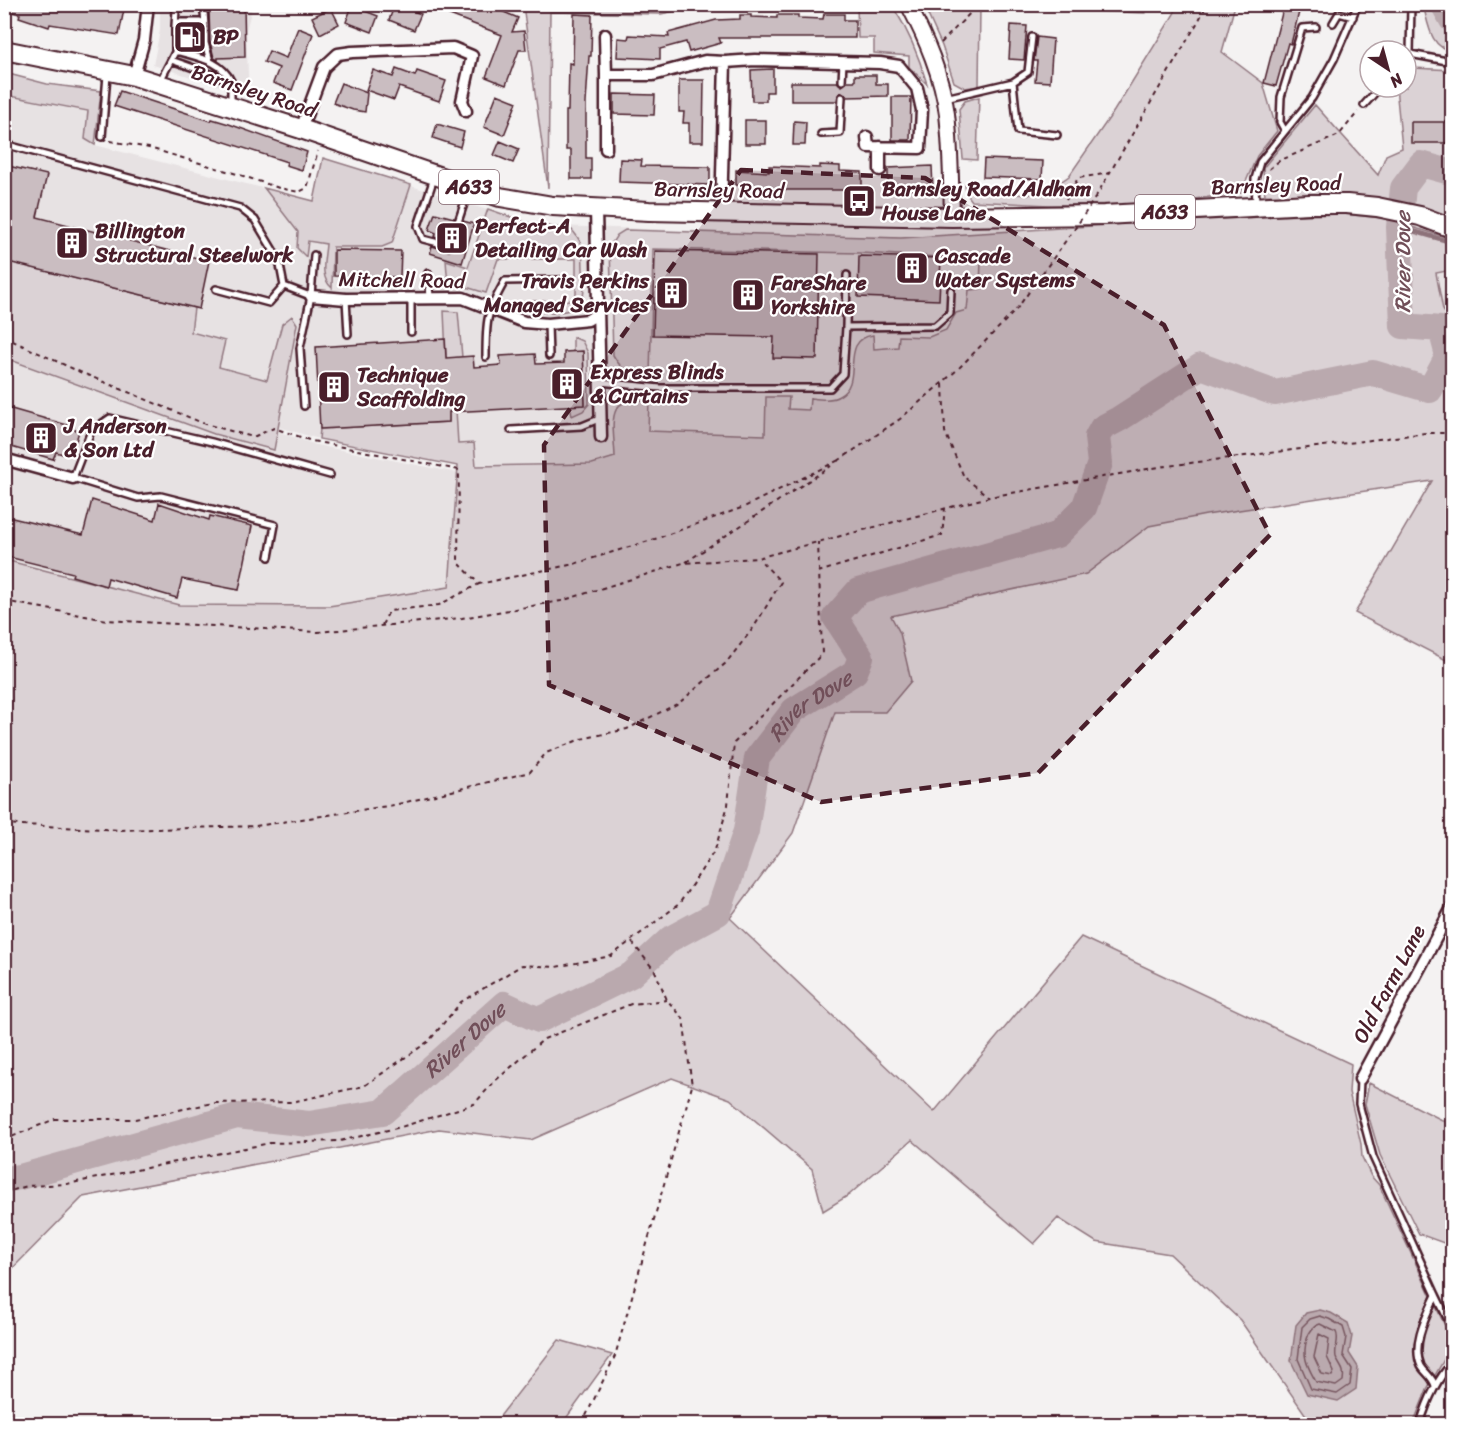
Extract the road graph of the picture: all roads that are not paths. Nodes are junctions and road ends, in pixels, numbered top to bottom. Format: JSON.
{"nodes":[{"id":1,"x":148,"y":4,"type":"edge"},
{"id":2,"x":908,"y":4,"type":"edge"},
{"id":3,"x":1358,"y":4,"type":"edge"},
{"id":4,"x":1411,"y":4,"type":"edge"},
{"id":5,"x":1353,"y":17,"type":"junction"},
{"id":6,"x":1333,"y":23,"type":"dead end"},
{"id":7,"x":175,"y":26,"type":"junction"},
{"id":8,"x":1316,"y":27,"type":"dead end"},
{"id":9,"x":205,"y":28,"type":"junction"},
{"id":10,"x":605,"y":35,"type":"dead end"},
{"id":11,"x":1032,"y":37,"type":"dead end"},
{"id":12,"x":1409,"y":39,"type":"edge"},
{"id":13,"x":175,"y":42,"type":"junction"},
{"id":14,"x":205,"y":44,"type":"junction"},
{"id":15,"x":4,"y":50,"type":"edge"},
{"id":16,"x":175,"y":52,"type":"junction"},
{"id":17,"x":1418,"y":57,"type":"edge"},
{"id":18,"x":171,"y":60,"type":"junction"},
{"id":19,"x":210,"y":62,"type":"junction"},
{"id":20,"x":725,"y":62,"type":"junction"},
{"id":21,"x":843,"y":62,"type":"junction"},
{"id":22,"x":1452,"y":62,"type":"edge"},
{"id":23,"x":107,"y":71,"type":"junction"},
{"id":24,"x":606,"y":75,"type":"junction"},
{"id":25,"x":134,"y":76,"type":"junction"},
{"id":26,"x":231,"y":81,"type":"junction"},
{"id":27,"x":842,"y":81,"type":"dead end"},
{"id":28,"x":1013,"y":82,"type":"junction"},
{"id":29,"x":158,"y":84,"type":"junction"},
{"id":30,"x":842,"y":97,"type":"dead end"},
{"id":31,"x":944,"y":99,"type":"junction"},
{"id":32,"x":1369,"y":99,"type":"edge"},
{"id":33,"x":1364,"y":105,"type":"road end"},
{"id":34,"x":230,"y":107,"type":"junction"},
{"id":35,"x":466,"y":111,"type":"dead end"},
{"id":36,"x":301,"y":129,"type":"junction"},
{"id":37,"x":1285,"y":131,"type":"junction"},
{"id":38,"x":821,"y":134,"type":"dead end"},
{"id":39,"x":1057,"y":135,"type":"dead end"},
{"id":40,"x":102,"y":137,"type":"road end"},
{"id":41,"x":867,"y":137,"type":"dead end"},
{"id":42,"x":4,"y":144,"type":"edge"},
{"id":43,"x":880,"y":147,"type":"junction"},
{"id":44,"x":606,"y":149,"type":"dead end"},
{"id":45,"x":880,"y":170,"type":"dead end"},
{"id":46,"x":434,"y":176,"type":"junction"},
{"id":47,"x":470,"y":187,"type":"junction"},
{"id":48,"x":1256,"y":207,"type":"junction"},
{"id":49,"x":596,"y":209,"type":"junction"},
{"id":50,"x":721,"y":213,"type":"junction"},
{"id":51,"x":952,"y":217,"type":"junction"},
{"id":52,"x":1452,"y":228,"type":"edge"},
{"id":53,"x":314,"y":255,"type":"dead end"},
{"id":54,"x":428,"y":273,"type":"dead end"},
{"id":55,"x":847,"y":276,"type":"dead end"},
{"id":56,"x":564,"y":280,"type":"dead end"},
{"id":57,"x":284,"y":286,"type":"junction"},
{"id":58,"x":216,"y":289,"type":"dead end"},
{"id":59,"x":951,"y":290,"type":"dead end"},
{"id":60,"x":311,"y":297,"type":"junction"},
{"id":61,"x":430,"y":297,"type":"junction"},
{"id":62,"x":411,"y":298,"type":"junction"},
{"id":63,"x":346,"y":299,"type":"junction"},
{"id":64,"x":598,"y":303,"type":"junction"},
{"id":65,"x":490,"y":307,"type":"junction"},
{"id":66,"x":548,"y":324,"type":"junction"},
{"id":67,"x":846,"y":327,"type":"junction"},
{"id":68,"x":411,"y":332,"type":"dead end"},
{"id":69,"x":348,"y":334,"type":"dead end"},
{"id":70,"x":549,"y":356,"type":"dead end"},
{"id":71,"x":486,"y":357,"type":"dead end"},
{"id":72,"x":600,"y":382,"type":"junction"},
{"id":73,"x":304,"y":406,"type":"dead end"},
{"id":74,"x":601,"y":418,"type":"junction"},
{"id":75,"x":511,"y":430,"type":"dead end"},
{"id":76,"x":602,"y":437,"type":"dead end"},
{"id":77,"x":4,"y":459,"type":"edge"},
{"id":78,"x":330,"y":475,"type":"dead end"},
{"id":79,"x":73,"y":478,"type":"junction"},
{"id":80,"x":269,"y":557,"type":"dead end"},
{"id":81,"x":1452,"y":908,"type":"edge"},
{"id":82,"x":1360,"y":1079,"type":"joint"},
{"id":83,"x":1436,"y":1295,"type":"junction"},
{"id":84,"x":1452,"y":1328,"type":"edge"},
{"id":85,"x":1452,"y":1365,"type":"edge"},
{"id":86,"x":1435,"y":1386,"type":"junction"},
{"id":87,"x":1452,"y":1420,"type":"edge"},
{"id":88,"x":1420,"y":1425,"type":"edge"},
{"id":89,"x":1450,"y":1425,"type":"edge"}],
"edges":[{"from":1,"to":25,"type":"street"},
{"from":2,"to":31,"type":"street"},
{"from":3,"to":5,"type":"lane"},
{"from":4,"to":12,"type":"lane"},
{"from":5,"to":6,"type":"lane"},
{"from":5,"to":37,"type":"lane"},
{"from":7,"to":9,"type":"lane"},
{"from":7,"to":9,"type":"lane"},
{"from":7,"to":13,"type":"lane"},
{"from":8,"to":37,"type":"lane"},
{"from":9,"to":14,"type":"lane"},
{"from":10,"to":24,"type":"street"},
{"from":11,"to":28,"type":"lane"},
{"from":13,"to":14,"type":"lane"},
{"from":13,"to":16,"type":"lane"},
{"from":14,"to":19,"type":"lane"},
{"from":15,"to":23,"type":"main road","name":"Barnsley Road","number":"A633"},
{"from":16,"to":18,"type":"lane"},
{"from":16,"to":19,"type":"lane"},
{"from":17,"to":22,"type":"lane"},
{"from":18,"to":26,"type":"lane"},
{"from":18,"to":29,"type":"lane"},
{"from":19,"to":26,"type":"lane"},
{"from":20,"to":21,"type":"street"},
{"from":20,"to":24,"type":"street"},
{"from":20,"to":50,"type":"street"},
{"from":21,"to":27,"type":"lane"},
{"from":21,"to":43,"type":"street"},
{"from":23,"to":25,"type":"main road","name":"Barnsley Road","number":"A633"},
{"from":23,"to":40,"type":"lane"},
{"from":24,"to":44,"type":"street"},
{"from":25,"to":29,"type":"main road","name":"Barnsley Road","number":"A633"},
{"from":26,"to":34,"type":"lane"},
{"from":28,"to":31,"type":"lane"},
{"from":28,"to":39,"type":"lane"},
{"from":29,"to":34,"type":"main road","name":"Barnsley Road","number":"A633"},
{"from":30,"to":38,"type":"lane"},
{"from":31,"to":51,"type":"street"},
{"from":32,"to":33,"type":"lane"},
{"from":34,"to":36,"type":"main road","name":"Barnsley Road","number":"A633"},
{"from":35,"to":36,"type":"street"},
{"from":36,"to":46,"type":"main road","name":"Barnsley Road","number":"A633"},
{"from":37,"to":48,"type":"lane"},
{"from":41,"to":43,"type":"street"},
{"from":42,"to":57,"type":"lane"},
{"from":43,"to":45,"type":"street"},
{"from":46,"to":47,"type":"main road","name":"Barnsley Road","number":"A633"},
{"from":46,"to":47,"type":"lane"},
{"from":47,"to":49,"type":"main road","name":"Barnsley Road","number":"A633"},
{"from":48,"to":51,"type":"main road","name":"Barnsley Road","number":"A633"},
{"from":48,"to":52,"type":"main road","name":"Barnsley Road","number":"A633"},
{"from":49,"to":50,"type":"main road","name":"Barnsley Road","number":"A633"},
{"from":49,"to":64,"type":"street"},
{"from":50,"to":51,"type":"main road","name":"Barnsley Road","number":"A633"},
{"from":53,"to":60,"type":"lane"},
{"from":54,"to":61,"type":"lane"},
{"from":55,"to":67,"type":"lane"},
{"from":56,"to":65,"type":"lane"},
{"from":57,"to":58,"type":"lane"},
{"from":57,"to":60,"type":"lane"},
{"from":59,"to":67,"type":"lane"},
{"from":60,"to":63,"type":"street","name":"Mitchell Road"},
{"from":60,"to":73,"type":"lane"},
{"from":61,"to":62,"type":"street","name":"Mitchell Road"},
{"from":61,"to":65,"type":"street","name":"Mitchell Road"},
{"from":62,"to":63,"type":"street","name":"Mitchell Road"},
{"from":62,"to":68,"type":"lane"},
{"from":63,"to":69,"type":"lane"},
{"from":64,"to":66,"type":"street","name":"Mitchell Road"},
{"from":64,"to":72,"type":"street"},
{"from":65,"to":66,"type":"street","name":"Mitchell Road"},
{"from":65,"to":71,"type":"lane"},
{"from":66,"to":70,"type":"lane"},
{"from":67,"to":72,"type":"lane"},
{"from":72,"to":74,"type":"street"},
{"from":74,"to":75,"type":"lane"},
{"from":74,"to":76,"type":"street"},
{"from":77,"to":79,"type":"street"},
{"from":78,"to":79,"type":"lane"},
{"from":79,"to":80,"type":"lane"},
{"from":81,"to":82,"type":"street","name":"Old Farm Lane"},
{"from":82,"to":83,"type":"lane"},
{"from":83,"to":84,"type":"lane"},
{"from":83,"to":86,"type":"lane"},
{"from":85,"to":86,"type":"lane"},
{"from":86,"to":88,"type":"lane"},
{"from":87,"to":89,"type":"lane"}]}
